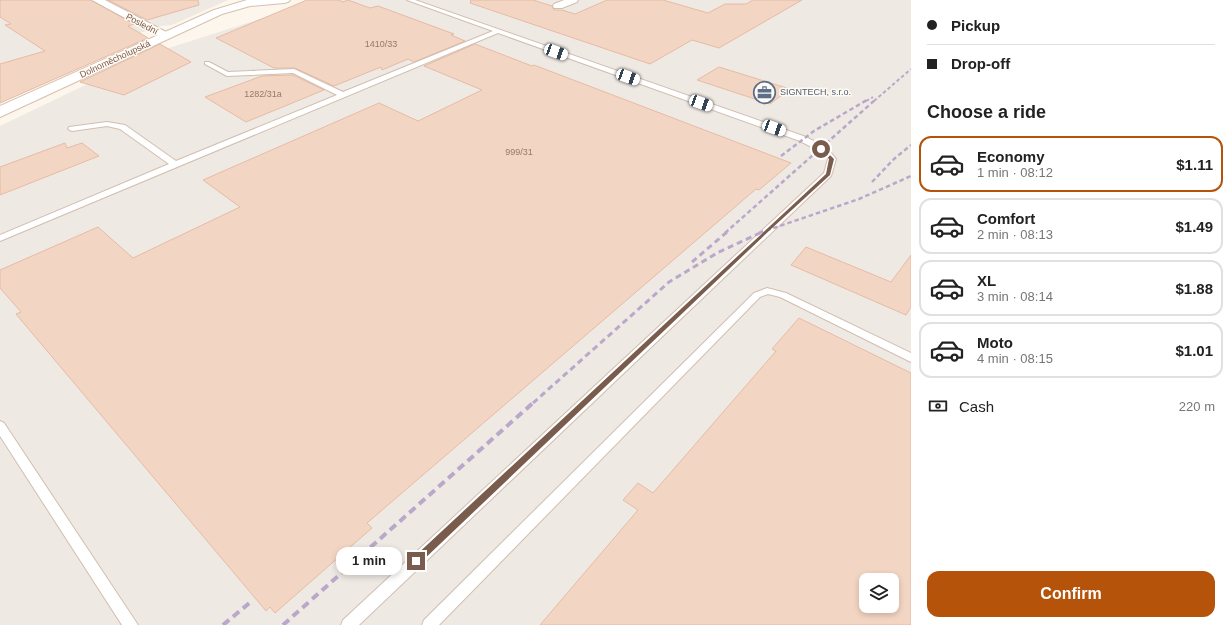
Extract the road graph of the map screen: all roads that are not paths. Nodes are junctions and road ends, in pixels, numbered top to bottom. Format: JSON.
{"nodes":[{"id":1,"x":97,"y":0,"type":"edge"},
{"id":2,"x":284,"y":0,"type":"edge"},
{"id":3,"x":410,"y":0,"type":"edge"},
{"id":4,"x":572,"y":0,"type":"edge"},
{"id":5,"x":257,"y":1,"type":"edge"},
{"id":6,"x":558,"y":6,"type":"dead end"},
{"id":7,"x":498,"y":31,"type":"junction"},
{"id":8,"x":166,"y":36,"type":"junction"},
{"id":9,"x":207,"y":63,"type":"dead end"},
{"id":10,"x":343,"y":95,"type":"junction"},
{"id":11,"x":0,"y":112,"type":"edge"},
{"id":12,"x":72,"y":129,"type":"dead end"},
{"id":13,"x":175,"y":164,"type":"junction"},
{"id":14,"x":0,"y":238,"type":"edge"},
{"id":15,"x":911,"y":358,"type":"edge"},
{"id":16,"x":0,"y":426,"type":"edge"},
{"id":17,"x":131,"y":625,"type":"edge"},
{"id":18,"x":348,"y":625,"type":"edge"},
{"id":19,"x":429,"y":625,"type":"edge"}],
"edges":[{"from":1,"to":8,"type":"street","name":"Poslední"},
{"from":2,"to":5,"type":"street","name":"Dolnoměcholupská"},
{"from":3,"to":7,"type":"lane"},
{"from":4,"to":6,"type":"street"},
{"from":5,"to":8,"type":"street","name":"Dolnoměcholupská"},
{"from":7,"to":10,"type":"lane"},
{"from":7,"to":18,"type":"lane"},
{"from":8,"to":11,"type":"street","name":"Dolnoměcholupská"},
{"from":9,"to":10,"type":"lane"},
{"from":10,"to":13,"type":"lane"},
{"from":12,"to":13,"type":"lane"},
{"from":13,"to":14,"type":"lane"},
{"from":15,"to":19,"type":"lane"},
{"from":16,"to":17,"type":"lane"}]}
